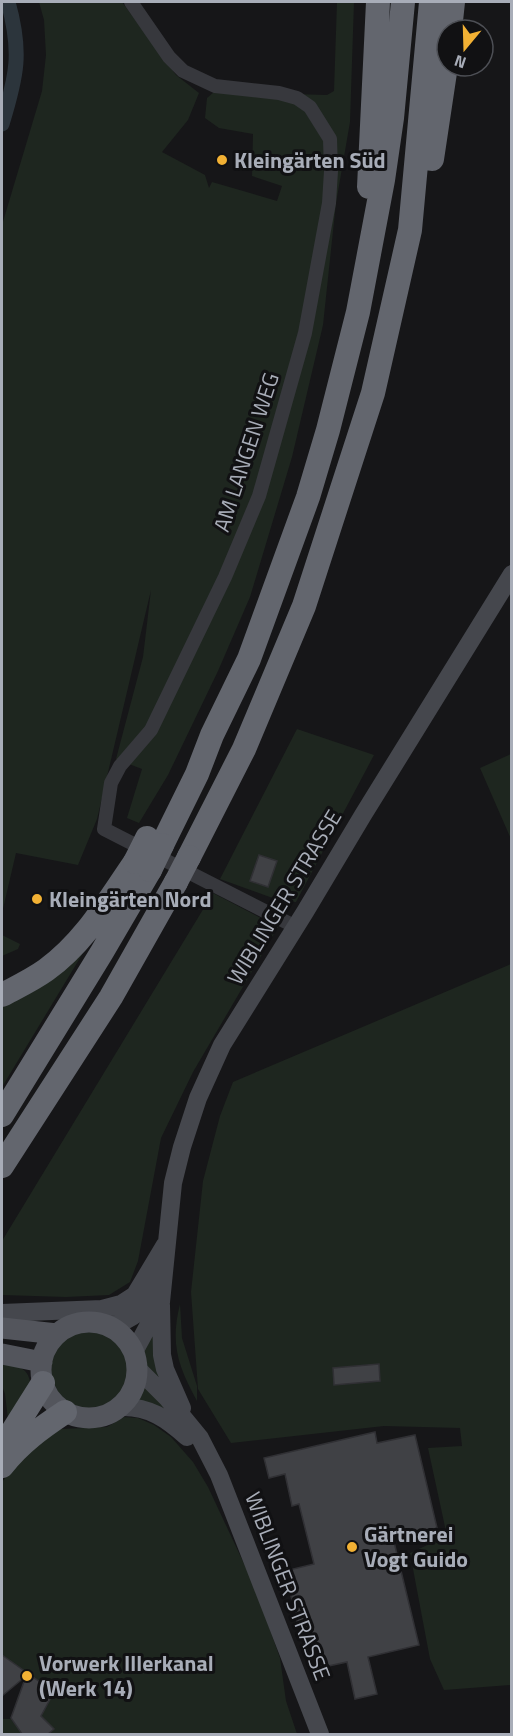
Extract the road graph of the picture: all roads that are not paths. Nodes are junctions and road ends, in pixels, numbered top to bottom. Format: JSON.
{"nodes":[{"id":1,"x":131,"y":2,"type":"edge"},
{"id":2,"x":378,"y":2,"type":"edge"},
{"id":3,"x":403,"y":2,"type":"edge"},
{"id":4,"x":431,"y":2,"type":"edge"},
{"id":5,"x":453,"y":2,"type":"edge"},
{"id":6,"x":451,"y":18,"type":"edge"},
{"id":7,"x":444,"y":78,"type":"edge"},
{"id":8,"x":410,"y":230,"type":"junction"},
{"id":9,"x":367,"y":268,"type":"junction"},
{"id":10,"x":512,"y":574,"type":"edge"},
{"id":11,"x":142,"y":866,"type":"junction"},
{"id":12,"x":296,"y":927,"type":"junction"},
{"id":13,"x":2,"y":994,"type":"edge"},
{"id":14,"x":2,"y":1115,"type":"edge"},
{"id":15,"x":2,"y":1166,"type":"edge"},
{"id":16,"x":167,"y":1241,"type":"junction"},
{"id":17,"x":165,"y":1272,"type":"junction"},
{"id":18,"x":161,"y":1302,"type":"junction"},
{"id":19,"x":2,"y":1313,"type":"edge"},
{"id":20,"x":109,"y":1326,"type":"junction"},
{"id":21,"x":2,"y":1328,"type":"edge"},
{"id":22,"x":57,"y":1334,"type":"junction"},
{"id":23,"x":2,"y":1354,"type":"edge"},
{"id":24,"x":136,"y":1360,"type":"junction"},
{"id":25,"x":42,"y":1372,"type":"junction"},
{"id":26,"x":120,"y":1407,"type":"junction"},
{"id":27,"x":2,"y":1410,"type":"edge"},
{"id":28,"x":65,"y":1412,"type":"junction"},
{"id":29,"x":189,"y":1424,"type":"junction"},
{"id":30,"x":2,"y":1437,"type":"edge"},
{"id":31,"x":2,"y":1448,"type":"edge"},
{"id":32,"x":209,"y":1456,"type":"junction"},
{"id":33,"x":2,"y":1466,"type":"edge"},
{"id":34,"x":320,"y":1734,"type":"edge"}],
"edges":[{"from":1,"to":12,"type":"street","name":"AM LANGEN WEG"},
{"from":2,"to":9,"type":"highway"},
{"from":3,"to":9,"type":"highway"},
{"from":4,"to":8,"type":"highway"},
{"from":5,"to":6,"type":"highway"},
{"from":7,"to":8,"type":"highway"},
{"from":8,"to":15,"type":"highway","bridge":true},
{"from":9,"to":11,"type":"highway","bridge":true},
{"from":10,"to":12,"type":"main road","name":"WIBLINGER STRASSE"},
{"from":11,"to":13,"type":"highway"},
{"from":11,"to":14,"type":"highway"},
{"from":12,"to":16,"type":"main road","name":"WIBLINGER STRASSE"},
{"from":16,"to":17,"type":"main road","name":"WIBLINGER STRASSE"},
{"from":16,"to":19,"type":"main road"},
{"from":17,"to":18,"type":"main road","name":"WIBLINGER STRASSE"},
{"from":17,"to":20,"type":"main road","name":"WIBLINGER STRASSE"},
{"from":18,"to":24,"type":"main road","name":"WIBLINGER STRASSE"},
{"from":18,"to":29,"type":"main road"},
{"from":20,"to":22,"type":"main road"},
{"from":20,"to":24,"type":"main road"},
{"from":21,"to":22,"type":"main road"},
{"from":22,"to":25,"type":"main road"},
{"from":23,"to":25,"type":"main road"},
{"from":24,"to":26,"type":"main road"},
{"from":24,"to":29,"type":"main road","name":"WIBLINGER STRASSE"},
{"from":25,"to":28,"type":"main road"},
{"from":25,"to":31,"type":"highway"},
{"from":26,"to":28,"type":"main road"},
{"from":26,"to":32,"type":"main road","name":"WIBLINGER STRASSE"},
{"from":27,"to":30,"type":"highway"},
{"from":28,"to":33,"type":"highway"},
{"from":29,"to":32,"type":"main road","name":"WIBLINGER STRASSE"},
{"from":32,"to":34,"type":"main road","name":"WIBLINGER STRASSE"}]}
